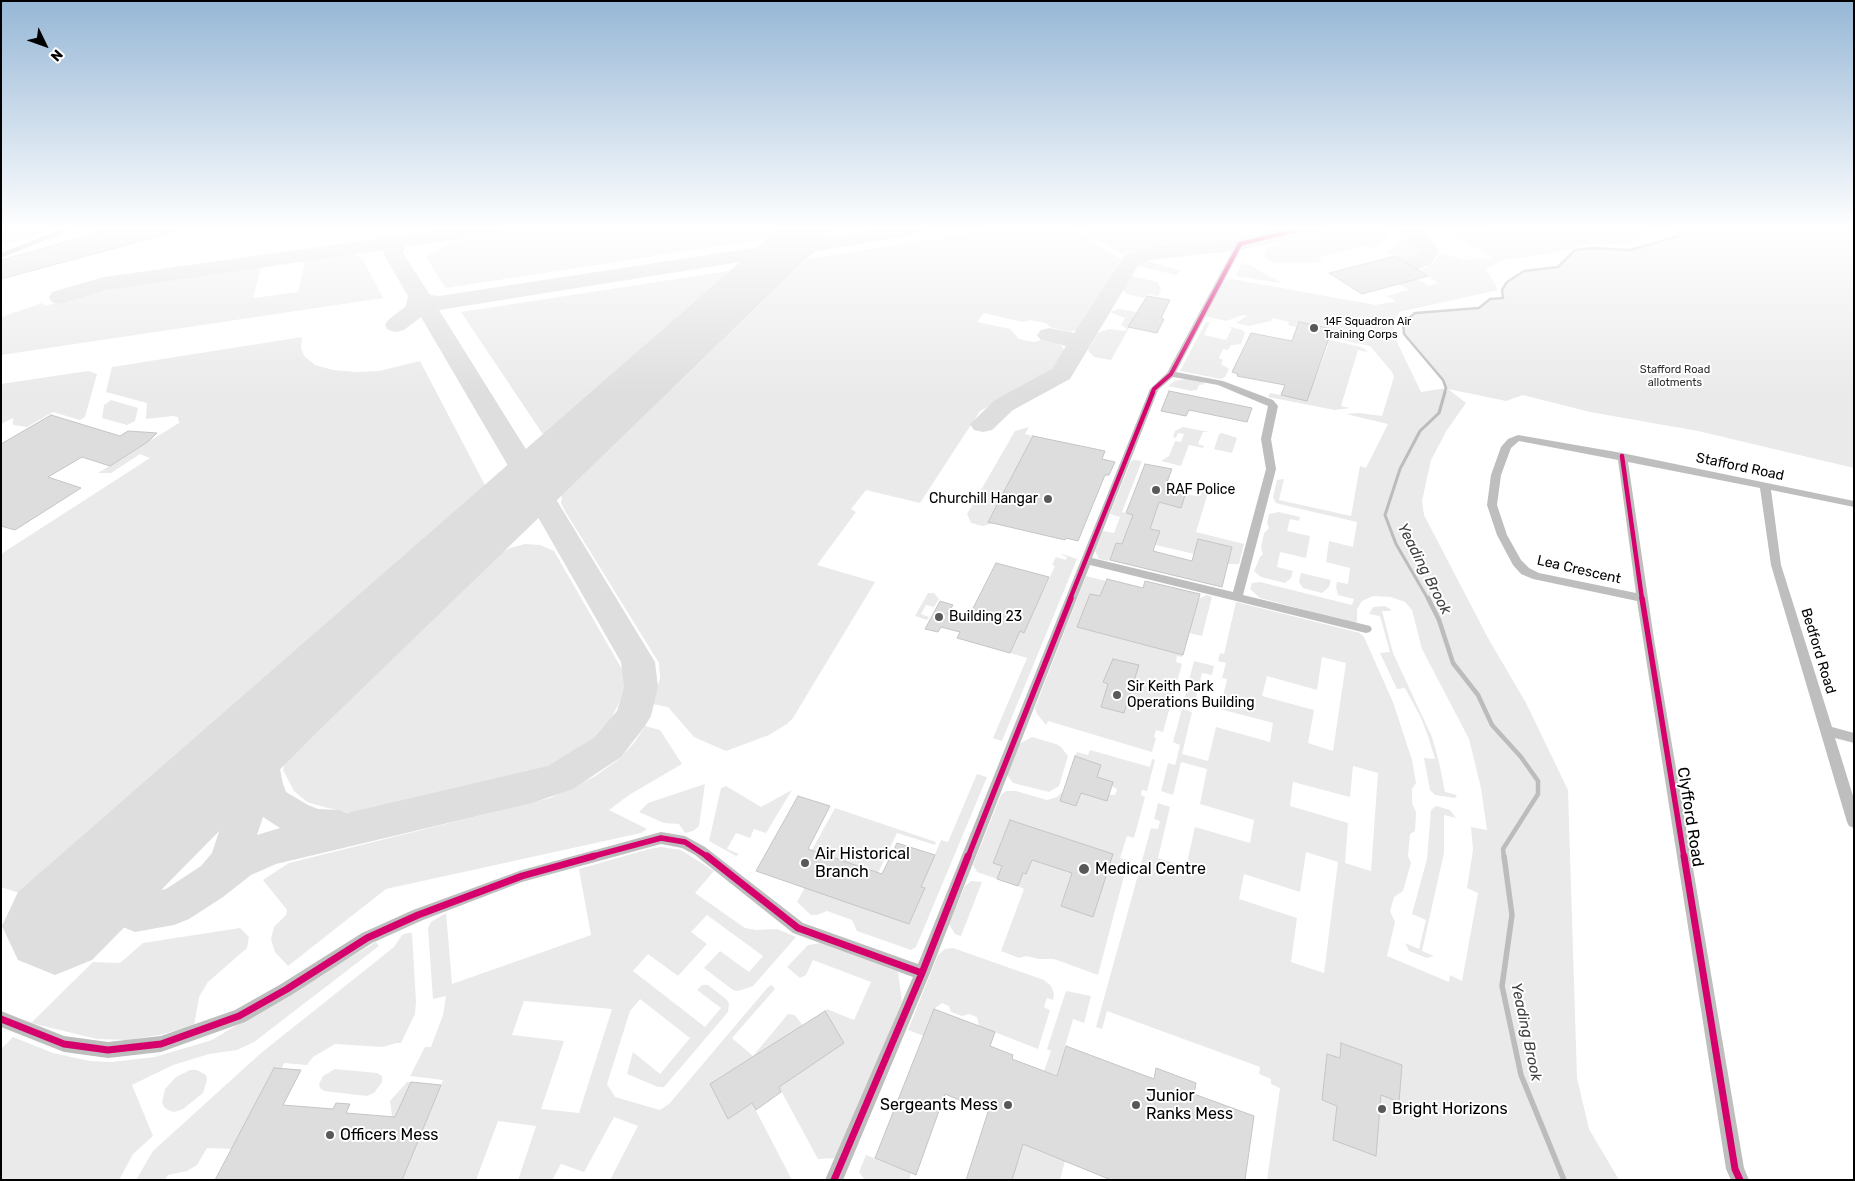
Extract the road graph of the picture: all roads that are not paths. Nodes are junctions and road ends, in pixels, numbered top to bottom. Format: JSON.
{"nodes":[{"id":1,"x":1219,"y":284,"type":"edge"},
{"id":2,"x":1171,"y":374,"type":"junction"},
{"id":3,"x":1622,"y":456,"type":"junction"},
{"id":4,"x":1765,"y":486,"type":"junction"},
{"id":5,"x":1854,"y":504,"type":"edge"},
{"id":6,"x":1085,"y":560,"type":"junction"},
{"id":7,"x":1237,"y":598,"type":"junction"},
{"id":8,"x":1642,"y":598,"type":"junction"},
{"id":9,"x":1366,"y":629,"type":"dead end"},
{"id":10,"x":1827,"y":731,"type":"junction"},
{"id":11,"x":1854,"y":738,"type":"edge"},
{"id":12,"x":1854,"y":822,"type":"edge"},
{"id":13,"x":922,"y":973,"type":"junction"},
{"id":14,"x":1,"y":1019,"type":"edge"},
{"id":15,"x":834,"y":1180,"type":"edge"},
{"id":16,"x":1740,"y":1180,"type":"edge"}],
"edges":[{"from":1,"to":2,"type":"street"},
{"from":2,"to":6,"type":"street"},
{"from":2,"to":7,"type":"street"},
{"from":3,"to":4,"type":"street","name":"Stafford Road"},
{"from":3,"to":8,"type":"street","name":"Clyfford Road"},
{"from":3,"to":8,"type":"street","name":"Lea Crescent"},
{"from":4,"to":5,"type":"street","name":"Stafford Road"},
{"from":4,"to":10,"type":"street","name":"Bedford Road"},
{"from":6,"to":7,"type":"street"},
{"from":6,"to":13,"type":"street"},
{"from":7,"to":9,"type":"street"},
{"from":8,"to":16,"type":"street","name":"Clyfford Road"},
{"from":10,"to":11,"type":"street"},
{"from":10,"to":12,"type":"street","name":"Bedford Road"},
{"from":13,"to":14,"type":"street"},
{"from":13,"to":15,"type":"street"}]}
